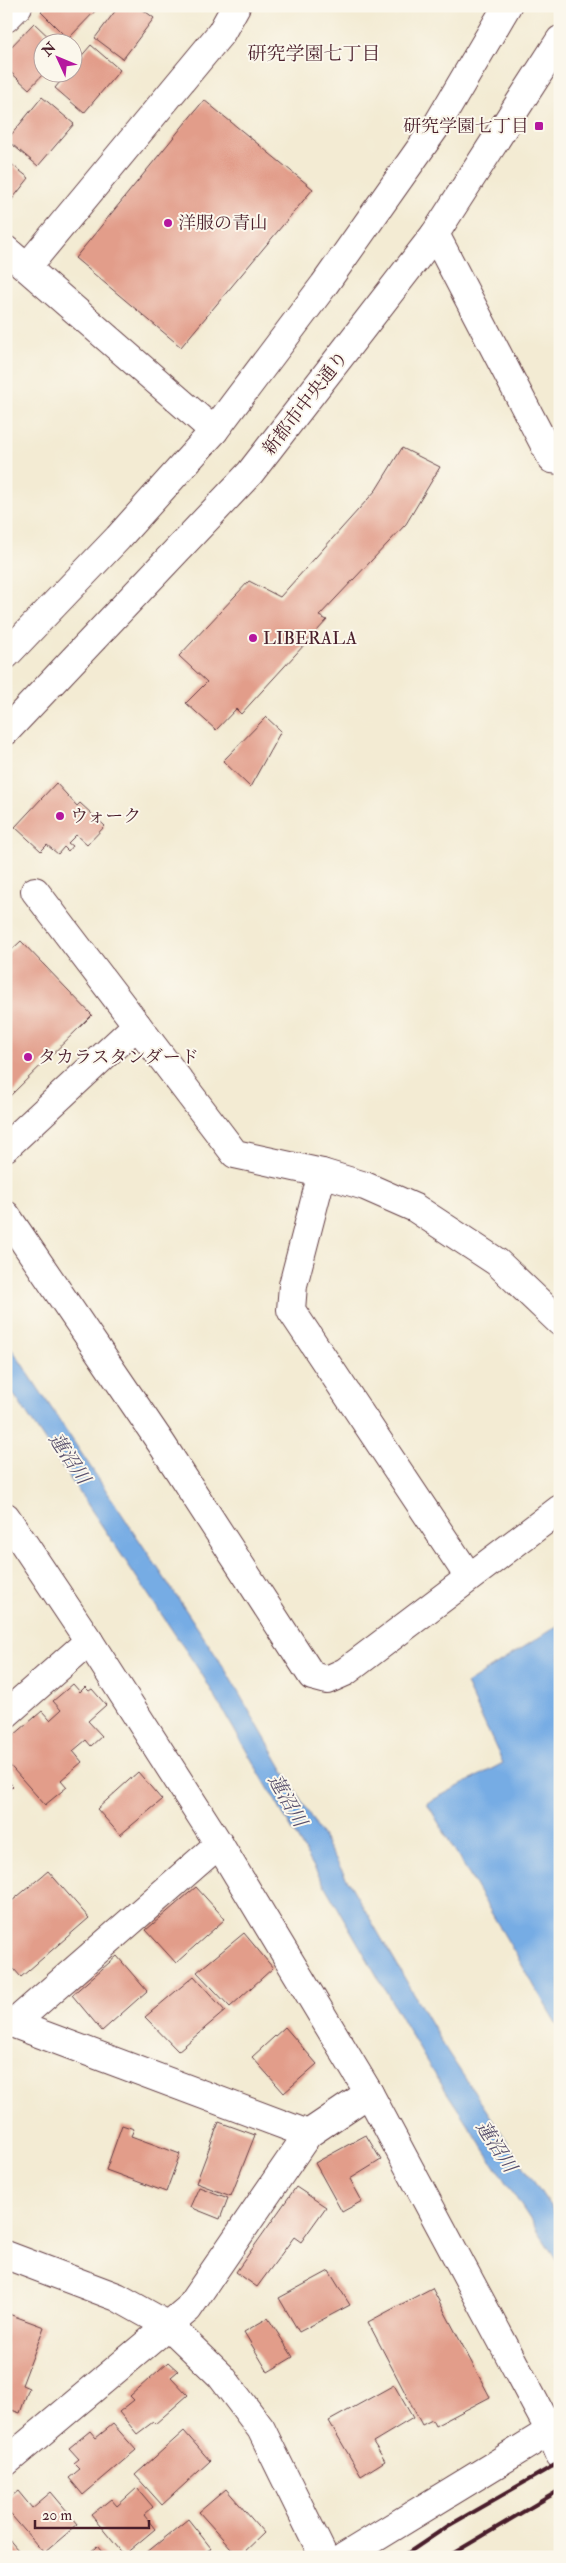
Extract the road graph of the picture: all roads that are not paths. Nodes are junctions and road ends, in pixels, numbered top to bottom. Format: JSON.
{"nodes":[{"id":1,"x":18,"y":6,"type":"edge"},
{"id":2,"x":236,"y":6,"type":"edge"},
{"id":3,"x":507,"y":6,"type":"edge"},
{"id":4,"x":6,"y":18,"type":"edge"},
{"id":5,"x":560,"y":40,"type":"edge"},
{"id":6,"x":435,"y":234,"type":"junction"},
{"id":7,"x":6,"y":250,"type":"edge"},
{"id":8,"x":27,"y":267,"type":"junction"},
{"id":9,"x":214,"y":431,"type":"junction"},
{"id":10,"x":560,"y":460,"type":"edge"},
{"id":11,"x":6,"y":655,"type":"edge"},
{"id":12,"x":6,"y":731,"type":"edge"},
{"id":13,"x":35,"y":891,"type":"dead end"},
{"id":14,"x":138,"y":1025,"type":"junction"},
{"id":15,"x":6,"y":1147,"type":"edge"},
{"id":16,"x":322,"y":1173,"type":"junction"},
{"id":17,"x":6,"y":1215,"type":"edge"},
{"id":18,"x":560,"y":1322,"type":"edge"},
{"id":19,"x":560,"y":1509,"type":"edge"},
{"id":20,"x":6,"y":1518,"type":"edge"},
{"id":21,"x":469,"y":1577,"type":"junction"},
{"id":22,"x":89,"y":1641,"type":"junction"},
{"id":23,"x":6,"y":1714,"type":"edge"},
{"id":24,"x":219,"y":1844,"type":"junction"},
{"id":25,"x":10,"y":2022,"type":"edge"},
{"id":26,"x":369,"y":2093,"type":"junction"},
{"id":27,"x":308,"y":2134,"type":"junction"},
{"id":28,"x":6,"y":2255,"type":"edge"},
{"id":29,"x":168,"y":2326,"type":"junction"},
{"id":30,"x":555,"y":2443,"type":"edge"},
{"id":31,"x":6,"y":2462,"type":"edge"},
{"id":32,"x":324,"y":2557,"type":"edge"},
{"id":33,"x":344,"y":2557,"type":"edge"}],
"edges":[{"from":1,"to":4,"type":"street"},
{"from":2,"to":8,"type":"street"},
{"from":3,"to":9,"type":"street"},
{"from":5,"to":6,"type":"street","name":"新都市中央通り"},
{"from":6,"to":10,"type":"street"},
{"from":6,"to":12,"type":"street","name":"新都市中央通り"},
{"from":7,"to":8,"type":"street"},
{"from":8,"to":9,"type":"street"},
{"from":9,"to":11,"type":"street"},
{"from":13,"to":14,"type":"street"},
{"from":14,"to":15,"type":"street"},
{"from":14,"to":16,"type":"street"},
{"from":16,"to":18,"type":"street"},
{"from":16,"to":21,"type":"street"},
{"from":17,"to":21,"type":"street"},
{"from":19,"to":21,"type":"street"},
{"from":20,"to":22,"type":"street"},
{"from":22,"to":23,"type":"street"},
{"from":22,"to":24,"type":"street"},
{"from":24,"to":25,"type":"street"},
{"from":24,"to":26,"type":"street"},
{"from":25,"to":27,"type":"street"},
{"from":26,"to":27,"type":"street"},
{"from":26,"to":30,"type":"street"},
{"from":27,"to":29,"type":"street"},
{"from":28,"to":29,"type":"street"},
{"from":29,"to":31,"type":"street"},
{"from":29,"to":32,"type":"street"},
{"from":30,"to":33,"type":"street"}]}
